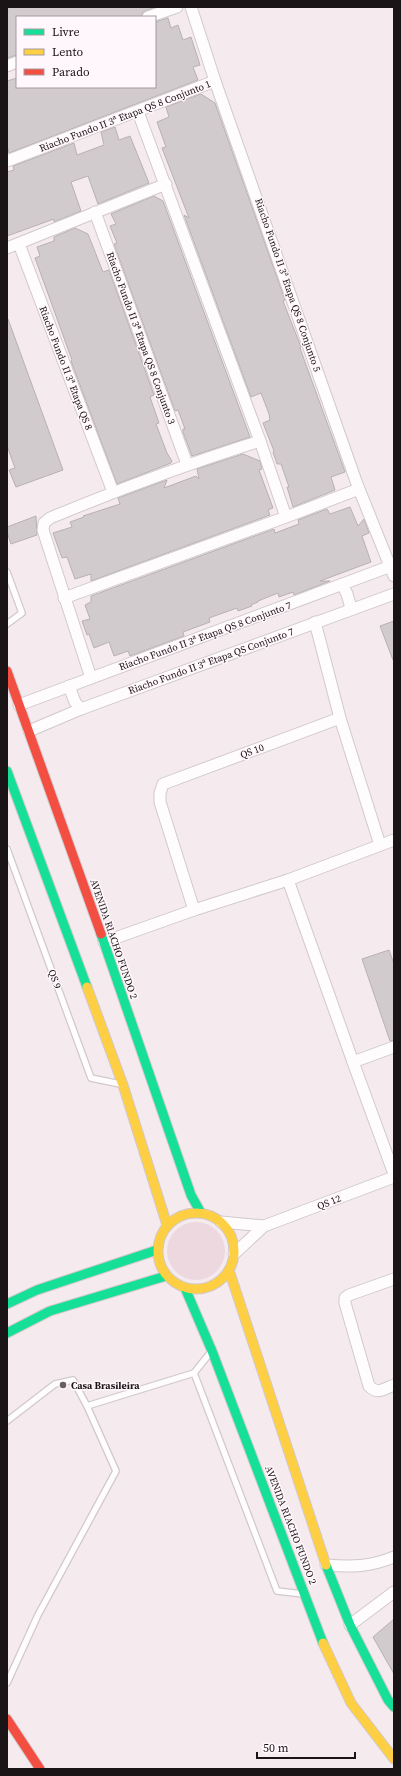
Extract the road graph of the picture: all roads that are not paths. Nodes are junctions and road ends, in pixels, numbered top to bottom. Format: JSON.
{"nodes":[{"id":1,"x":177,"y":7,"type":"edge"},
{"id":2,"x":191,"y":7,"type":"edge"},
{"id":3,"x":151,"y":16,"type":"edge"},
{"id":4,"x":215,"y":81,"type":"junction"},
{"id":5,"x":138,"y":112,"type":"junction"},
{"id":6,"x":7,"y":161,"type":"edge"},
{"id":7,"x":166,"y":184,"type":"junction"},
{"id":8,"x":95,"y":212,"type":"junction"},
{"id":9,"x":19,"y":244,"type":"junction"},
{"id":10,"x":7,"y":248,"type":"edge"},
{"id":11,"x":260,"y":441,"type":"junction"},
{"id":12,"x":187,"y":464,"type":"junction"},
{"id":13,"x":359,"y":489,"type":"junction"},
{"id":14,"x":113,"y":492,"type":"junction"},
{"id":15,"x":286,"y":517,"type":"junction"},
{"id":16,"x":392,"y":571,"type":"edge"},
{"id":17,"x":7,"y":572,"type":"edge"},
{"id":18,"x":342,"y":584,"type":"junction"},
{"id":19,"x":394,"y":594,"type":"edge"},
{"id":20,"x":64,"y":598,"type":"junction"},
{"id":21,"x":351,"y":608,"type":"junction"},
{"id":22,"x":315,"y":622,"type":"junction"},
{"id":23,"x":7,"y":624,"type":"edge"},
{"id":24,"x":7,"y":672,"type":"edge"},
{"id":25,"x":91,"y":678,"type":"junction"},
{"id":26,"x":69,"y":686,"type":"junction"},
{"id":27,"x":19,"y":705,"type":"junction"},
{"id":28,"x":81,"y":709,"type":"junction"},
{"id":29,"x":340,"y":718,"type":"junction"},
{"id":30,"x":28,"y":731,"type":"junction"},
{"id":31,"x":8,"y":778,"type":"edge"},
{"id":32,"x":394,"y":840,"type":"edge"},
{"id":33,"x":380,"y":845,"type":"junction"},
{"id":34,"x":7,"y":849,"type":"edge"},
{"id":35,"x":288,"y":880,"type":"junction"},
{"id":36,"x":194,"y":910,"type":"junction"},
{"id":37,"x":104,"y":942,"type":"junction"},
{"id":38,"x":394,"y":1047,"type":"edge"},
{"id":39,"x":353,"y":1062,"type":"junction"},
{"id":40,"x":123,"y":1085,"type":"junction"},
{"id":41,"x":394,"y":1174,"type":"edge"},
{"id":42,"x":394,"y":1177,"type":"edge"},
{"id":43,"x":201,"y":1213,"type":"junction"},
{"id":44,"x":221,"y":1222,"type":"junction"},
{"id":45,"x":167,"y":1225,"type":"junction"},
{"id":46,"x":264,"y":1226,"type":"junction"},
{"id":47,"x":157,"y":1250,"type":"junction"},
{"id":48,"x":234,"y":1254,"type":"junction"},
{"id":49,"x":230,"y":1270,"type":"junction"},
{"id":50,"x":166,"y":1276,"type":"junction"},
{"id":51,"x":394,"y":1279,"type":"edge"},
{"id":52,"x":185,"y":1288,"type":"junction"},
{"id":53,"x":7,"y":1304,"type":"edge"},
{"id":54,"x":7,"y":1333,"type":"edge"},
{"id":55,"x":212,"y":1351,"type":"junction"},
{"id":56,"x":194,"y":1373,"type":"junction"},
{"id":57,"x":394,"y":1385,"type":"edge"},
{"id":58,"x":87,"y":1406,"type":"junction"},
{"id":59,"x":7,"y":1422,"type":"edge"},
{"id":60,"x":394,"y":1557,"type":"edge"},
{"id":61,"x":326,"y":1565,"type":"junction"},
{"id":62,"x":394,"y":1592,"type":"edge"},
{"id":63,"x":306,"y":1594,"type":"junction"},
{"id":64,"x":350,"y":1625,"type":"junction"},
{"id":65,"x":7,"y":1683,"type":"edge"},
{"id":66,"x":391,"y":1699,"type":"edge"},
{"id":67,"x":394,"y":1707,"type":"edge"},
{"id":68,"x":7,"y":1719,"type":"edge"},
{"id":69,"x":394,"y":1759,"type":"edge"},
{"id":70,"x":40,"y":1769,"type":"edge"}],
"edges":[{"from":1,"to":3,"type":"street"},
{"from":2,"to":4,"type":"street","name":"Riacho Fundo II 3ª Etapa QS 8 Conjunto 1"},
{"from":4,"to":5,"type":"street","name":"Riacho Fundo II 3ª Etapa QS 8 Conjunto 1"},
{"from":4,"to":13,"type":"street","name":"Riacho Fundo II 3ª Etapa QS 8 Conjunto 5"},
{"from":5,"to":6,"type":"street","name":"Riacho Fundo II 3ª Etapa QS 8 Conjunto 1"},
{"from":5,"to":7,"type":"street"},
{"from":7,"to":8,"type":"street"},
{"from":7,"to":11,"type":"street"},
{"from":8,"to":9,"type":"street"},
{"from":8,"to":12,"type":"street","name":"Riacho Fundo II 3ª Etapa QS 8 Conjunto 3"},
{"from":9,"to":10,"type":"street"},
{"from":9,"to":14,"type":"street","name":"Riacho Fundo II 3ª Etapa QS 8"},
{"from":11,"to":12,"type":"street"},
{"from":11,"to":15,"type":"street"},
{"from":12,"to":14,"type":"street"},
{"from":13,"to":15,"type":"street"},
{"from":13,"to":16,"type":"street","name":"Riacho Fundo II 3ª Etapa QS 8 Conjunto 5"},
{"from":14,"to":20,"type":"street"},
{"from":15,"to":20,"type":"street"},
{"from":16,"to":18,"type":"street","name":"Riacho Fundo II 3ª Etapa QS 8 Conjunto 7"},
{"from":17,"to":23,"type":"lane"},
{"from":18,"to":21,"type":"street"},
{"from":18,"to":25,"type":"street","name":"Riacho Fundo II 3ª Etapa QS 8 Conjunto 7"},
{"from":19,"to":21,"type":"street","name":"Riacho Fundo II 3ª Etapa QS Conjunto 7"},
{"from":20,"to":25,"type":"street"},
{"from":21,"to":22,"type":"street","name":"Riacho Fundo II 3ª Etapa QS Conjunto 7"},
{"from":22,"to":28,"type":"street","name":"Riacho Fundo II 3ª Etapa QS Conjunto 7"},
{"from":22,"to":29,"type":"street"},
{"from":24,"to":27,"type":"main road","name":"AVENIDA RIACHO FUNDO 2"},
{"from":25,"to":26,"type":"street","name":"Riacho Fundo II 3ª Etapa QS 8 Conjunto 7"},
{"from":26,"to":27,"type":"street","name":"Riacho Fundo II 3ª Etapa QS 8 Conjunto 7"},
{"from":26,"to":28,"type":"street"},
{"from":27,"to":30,"type":"main road","name":"AVENIDA RIACHO FUNDO 2"},
{"from":28,"to":30,"type":"street","name":"Riacho Fundo II 3ª Etapa QS Conjunto 7"},
{"from":29,"to":33,"type":"street"},
{"from":29,"to":36,"type":"street","name":"QS 10"},
{"from":30,"to":37,"type":"main road","name":"AVENIDA RIACHO FUNDO 2"},
{"from":31,"to":40,"type":"main road"},
{"from":32,"to":33,"type":"street"},
{"from":33,"to":35,"type":"street"},
{"from":34,"to":40,"type":"lane","name":"QS 9"},
{"from":35,"to":36,"type":"street"},
{"from":35,"to":39,"type":"street"},
{"from":36,"to":37,"type":"street"},
{"from":37,"to":43,"type":"main road","name":"AVENIDA RIACHO FUNDO 2"},
{"from":38,"to":39,"type":"street"},
{"from":39,"to":41,"type":"street"},
{"from":40,"to":45,"type":"main road"},
{"from":42,"to":46,"type":"street","name":"QS 12"},
{"from":43,"to":44,"type":"main road"},
{"from":43,"to":45,"type":"main road"},
{"from":44,"to":46,"type":"street","name":"QS 12"},
{"from":44,"to":48,"type":"main road"},
{"from":45,"to":47,"type":"main road"},
{"from":46,"to":48,"type":"street","name":"QS 12"},
{"from":47,"to":50,"type":"main road"},
{"from":47,"to":53,"type":"main road"},
{"from":48,"to":49,"type":"main road"},
{"from":49,"to":52,"type":"main road"},
{"from":49,"to":61,"type":"main road","name":"AVENIDA RIACHO FUNDO 2"},
{"from":50,"to":52,"type":"main road"},
{"from":50,"to":54,"type":"main road"},
{"from":51,"to":57,"type":"street"},
{"from":52,"to":55,"type":"main road","name":"AVENIDA RIACHO FUNDO 2"},
{"from":55,"to":56,"type":"lane"},
{"from":55,"to":63,"type":"main road","name":"AVENIDA RIACHO FUNDO 2"},
{"from":56,"to":58,"type":"lane"},
{"from":56,"to":63,"type":"lane"},
{"from":58,"to":59,"type":"lane"},
{"from":58,"to":65,"type":"lane"},
{"from":60,"to":61,"type":"street"},
{"from":61,"to":64,"type":"main road","name":"AVENIDA RIACHO FUNDO 2"},
{"from":62,"to":64,"type":"street"},
{"from":63,"to":69,"type":"main road","name":"AVENIDA RIACHO FUNDO 2"},
{"from":64,"to":66,"type":"main road","name":"AVENIDA RIACHO FUNDO 2"},
{"from":66,"to":67,"type":"main road","name":"AVENIDA RIACHO FUNDO 2"},
{"from":68,"to":70,"type":"main road"}]}
